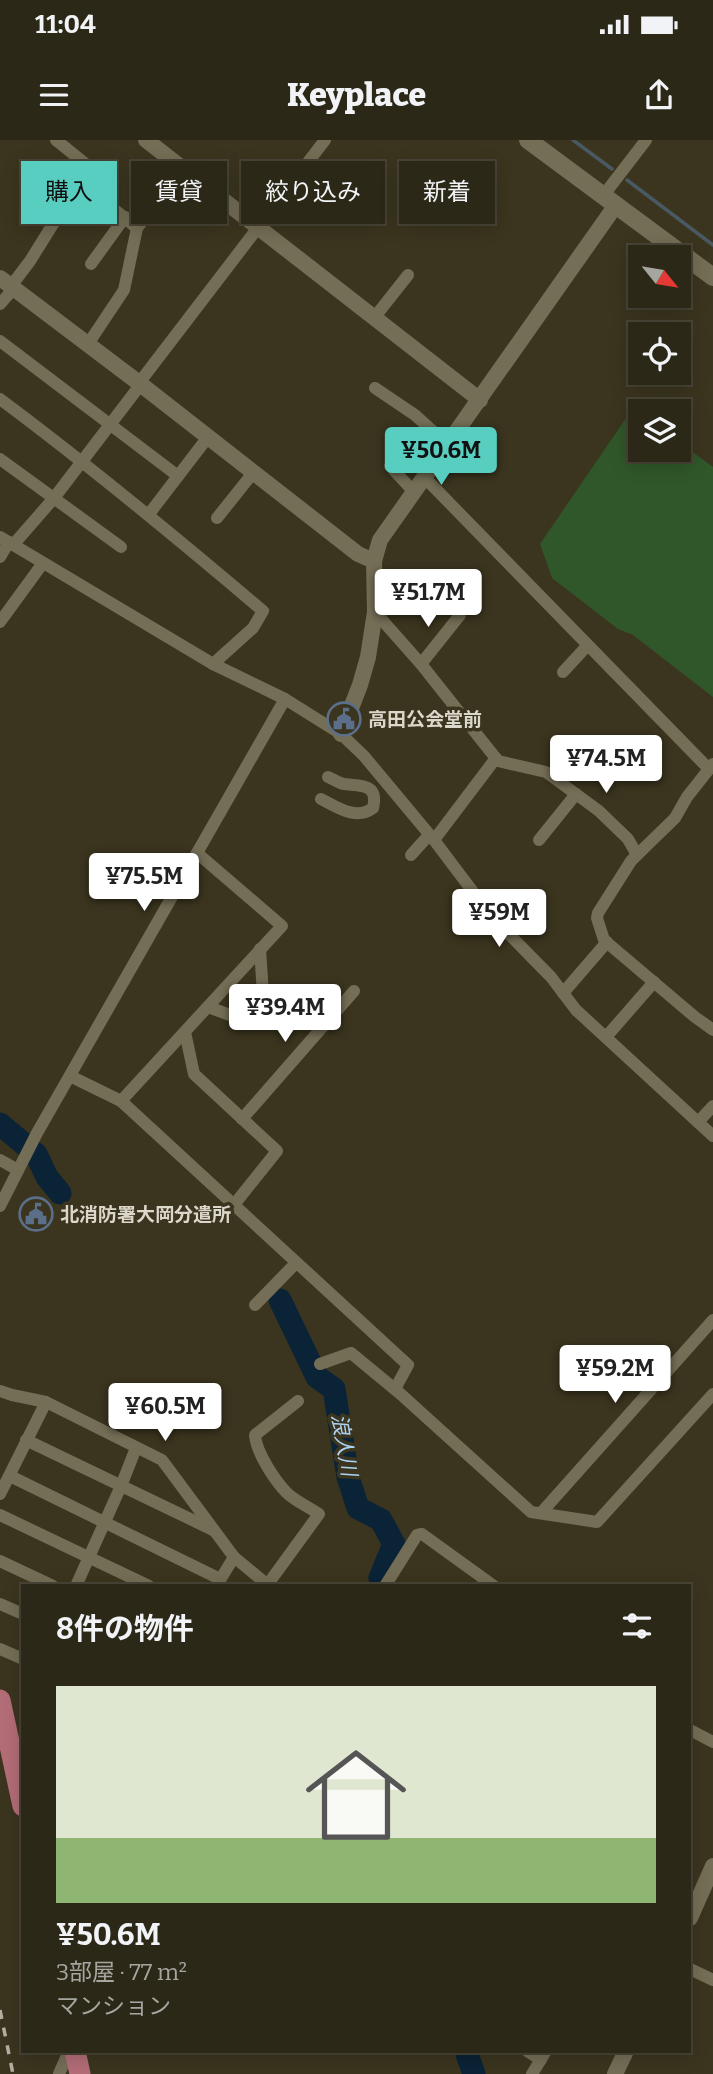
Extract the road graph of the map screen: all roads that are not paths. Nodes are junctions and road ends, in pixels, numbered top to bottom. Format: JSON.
{"nodes":[{"id":1,"x":56,"y":140,"type":"edge"},
{"id":2,"x":146,"y":140,"type":"edge"},
{"id":3,"x":325,"y":140,"type":"edge"},
{"id":4,"x":528,"y":140,"type":"edge"},
{"id":5,"x":646,"y":140,"type":"edge"},
{"id":6,"x":82,"y":161,"type":"edge"},
{"id":7,"x":173,"y":161,"type":"edge"},
{"id":8,"x":610,"y":200,"type":"junction"},
{"id":9,"x":227,"y":204,"type":"edge"},
{"id":10,"x":117,"y":211,"type":"edge"},
{"id":11,"x":125,"y":217,"type":"junction"},
{"id":12,"x":53,"y":224,"type":"edge"},
{"id":13,"x":140,"y":224,"type":"edge"},
{"id":14,"x":137,"y":228,"type":"junction"},
{"id":15,"x":257,"y":228,"type":"junction"},
{"id":16,"x":91,"y":264,"type":"dead end"},
{"id":17,"x":408,"y":275,"type":"dead end"},
{"id":18,"x":713,"y":277,"type":"edge"},
{"id":19,"x":8,"y":284,"type":"edge"},
{"id":20,"x":0,"y":304,"type":"edge"},
{"id":21,"x":374,"y":318,"type":"junction"},
{"id":22,"x":0,"y":341,"type":"edge"},
{"id":23,"x":88,"y":344,"type":"junction"},
{"id":24,"x":140,"y":384,"type":"junction"},
{"id":25,"x":375,"y":388,"type":"dead end"},
{"id":26,"x":0,"y":399,"type":"edge"},
{"id":27,"x":480,"y":400,"type":"junction"},
{"id":28,"x":110,"y":423,"type":"junction"},
{"id":29,"x":208,"y":437,"type":"junction"},
{"id":30,"x":449,"y":445,"type":"junction"},
{"id":31,"x":0,"y":459,"type":"edge"},
{"id":32,"x":81,"y":460,"type":"junction"},
{"id":33,"x":390,"y":466,"type":"dead end"},
{"id":34,"x":253,"y":473,"type":"junction"},
{"id":35,"x":178,"y":476,"type":"junction"},
{"id":36,"x":425,"y":478,"type":"junction"},
{"id":37,"x":414,"y":492,"type":"junction"},
{"id":38,"x":54,"y":498,"type":"junction"},
{"id":39,"x":149,"y":514,"type":"junction"},
{"id":40,"x":217,"y":518,"type":"dead end"},
{"id":41,"x":7,"y":541,"type":"edge"},
{"id":42,"x":121,"y":548,"type":"dead end"},
{"id":43,"x":0,"y":556,"type":"edge"},
{"id":44,"x":374,"y":561,"type":"junction"},
{"id":45,"x":43,"y":563,"type":"junction"},
{"id":46,"x":375,"y":611,"type":"junction"},
{"id":47,"x":460,"y":615,"type":"dead end"},
{"id":48,"x":0,"y":622,"type":"edge"},
{"id":49,"x":587,"y":646,"type":"junction"},
{"id":50,"x":421,"y":663,"type":"junction"},
{"id":51,"x":213,"y":664,"type":"junction"},
{"id":52,"x":563,"y":671,"type":"dead end"},
{"id":53,"x":285,"y":699,"type":"junction"},
{"id":54,"x":341,"y":734,"type":"junction"},
{"id":55,"x":496,"y":758,"type":"junction"},
{"id":56,"x":711,"y":767,"type":"edge"},
{"id":57,"x":328,"y":777,"type":"dead end"},
{"id":58,"x":700,"y":780,"type":"junction"},
{"id":59,"x":713,"y":787,"type":"edge"},
{"id":60,"x":576,"y":794,"type":"junction"},
{"id":61,"x":321,"y":799,"type":"dead end"},
{"id":62,"x":431,"y":838,"type":"junction"},
{"id":63,"x":539,"y":840,"type":"dead end"},
{"id":64,"x":197,"y":853,"type":"junction"},
{"id":65,"x":411,"y":855,"type":"dead end"},
{"id":66,"x":637,"y":855,"type":"junction"},
{"id":67,"x":607,"y":942,"type":"junction"},
{"id":68,"x":260,"y":949,"type":"junction"},
{"id":69,"x":654,"y":982,"type":"junction"},
{"id":70,"x":354,"y":991,"type":"dead end"},
{"id":71,"x":563,"y":993,"type":"junction"},
{"id":72,"x":208,"y":1007,"type":"junction"},
{"id":73,"x":713,"y":1030,"type":"edge"},
{"id":74,"x":185,"y":1032,"type":"junction"},
{"id":75,"x":606,"y":1037,"type":"junction"},
{"id":76,"x":70,"y":1076,"type":"junction"},
{"id":77,"x":121,"y":1101,"type":"junction"},
{"id":78,"x":713,"y":1106,"type":"edge"},
{"id":79,"x":242,"y":1119,"type":"junction"},
{"id":80,"x":698,"y":1122,"type":"junction"},
{"id":81,"x":713,"y":1136,"type":"edge"},
{"id":82,"x":0,"y":1160,"type":"edge"},
{"id":83,"x":18,"y":1170,"type":"junction"},
{"id":84,"x":0,"y":1206,"type":"edge"},
{"id":85,"x":233,"y":1206,"type":"junction"},
{"id":86,"x":296,"y":1263,"type":"junction"},
{"id":87,"x":255,"y":1305,"type":"dead end"},
{"id":88,"x":713,"y":1320,"type":"edge"},
{"id":89,"x":320,"y":1364,"type":"dead end"},
{"id":90,"x":0,"y":1391,"type":"edge"},
{"id":91,"x":397,"y":1391,"type":"junction"},
{"id":92,"x":713,"y":1394,"type":"edge"},
{"id":93,"x":298,"y":1401,"type":"dead end"},
{"id":94,"x":46,"y":1402,"type":"junction"},
{"id":95,"x":26,"y":1440,"type":"junction"},
{"id":96,"x":136,"y":1448,"type":"junction"},
{"id":97,"x":10,"y":1476,"type":"junction"},
{"id":98,"x":121,"y":1486,"type":"junction"},
{"id":99,"x":0,"y":1494,"type":"edge"},
{"id":100,"x":541,"y":1513,"type":"junction"},
{"id":101,"x":0,"y":1515,"type":"edge"},
{"id":102,"x":104,"y":1521,"type":"junction"},
{"id":103,"x":216,"y":1531,"type":"junction"},
{"id":104,"x":89,"y":1556,"type":"junction"},
{"id":105,"x":234,"y":1557,"type":"junction"},
{"id":106,"x":0,"y":1560,"type":"edge"},
{"id":107,"x":476,"y":1573,"type":"junction"},
{"id":108,"x":218,"y":1582,"type":"edge"},
{"id":109,"x":387,"y":1582,"type":"edge"},
{"id":110,"x":49,"y":1584,"type":"edge"},
{"id":111,"x":77,"y":1584,"type":"edge"},
{"id":112,"x":145,"y":1584,"type":"edge"},
{"id":113,"x":268,"y":1584,"type":"edge"},
{"id":114,"x":270,"y":1584,"type":"edge"},
{"id":115,"x":469,"y":1584,"type":"edge"},
{"id":116,"x":491,"y":1584,"type":"edge"},
{"id":117,"x":0,"y":1604,"type":"edge"},
{"id":118,"x":21,"y":1614,"type":"edge"},
{"id":119,"x":0,"y":1649,"type":"edge"},
{"id":120,"x":21,"y":1658,"type":"edge"},
{"id":121,"x":0,"y":1700,"type":"edge"},
{"id":122,"x":691,"y":1731,"type":"edge"},
{"id":123,"x":713,"y":1742,"type":"edge"},
{"id":124,"x":21,"y":1797,"type":"edge"},
{"id":125,"x":713,"y":1866,"type":"edge"},
{"id":126,"x":691,"y":1916,"type":"edge"},
{"id":127,"x":691,"y":1969,"type":"edge"},
{"id":128,"x":713,"y":1980,"type":"edge"},
{"id":129,"x":68,"y":2053,"type":"edge"},
{"id":130,"x":75,"y":2053,"type":"edge"},
{"id":131,"x":625,"y":2053,"type":"edge"},
{"id":132,"x":543,"y":2055,"type":"edge"},
{"id":133,"x":59,"y":2074,"type":"edge"},
{"id":134,"x":80,"y":2074,"type":"edge"},
{"id":135,"x":533,"y":2074,"type":"edge"},
{"id":136,"x":615,"y":2074,"type":"edge"}],
"edges":[{"from":1,"to":6,"type":"street"},
{"from":2,"to":7,"type":"street"},
{"from":3,"to":15,"type":"street"},
{"from":4,"to":8,"type":"main road"},
{"from":5,"to":8,"type":"street"},
{"from":8,"to":18,"type":"main road"},
{"from":8,"to":27,"type":"street"},
{"from":9,"to":15,"type":"street"},
{"from":10,"to":11,"type":"street"},
{"from":11,"to":14,"type":"street"},
{"from":11,"to":16,"type":"street"},
{"from":12,"to":19,"type":"street"},
{"from":13,"to":14,"type":"street"},
{"from":14,"to":23,"type":"street"},
{"from":15,"to":21,"type":"street"},
{"from":15,"to":24,"type":"street"},
{"from":17,"to":21,"type":"street"},
{"from":19,"to":20,"type":"street"},
{"from":19,"to":23,"type":"street"},
{"from":21,"to":27,"type":"street"},
{"from":22,"to":28,"type":"street"},
{"from":23,"to":24,"type":"street"},
{"from":24,"to":28,"type":"street"},
{"from":24,"to":29,"type":"street"},
{"from":25,"to":30,"type":"street"},
{"from":26,"to":32,"type":"street"},
{"from":27,"to":30,"type":"street"},
{"from":28,"to":32,"type":"street"},
{"from":28,"to":35,"type":"street"},
{"from":29,"to":34,"type":"street"},
{"from":29,"to":35,"type":"street"},
{"from":30,"to":36,"type":"street"},
{"from":31,"to":38,"type":"street"},
{"from":32,"to":38,"type":"street"},
{"from":32,"to":39,"type":"street"},
{"from":33,"to":37,"type":"street"},
{"from":34,"to":40,"type":"street"},
{"from":34,"to":44,"type":"street"},
{"from":35,"to":39,"type":"street"},
{"from":36,"to":37,"type":"street"},
{"from":36,"to":49,"type":"street"},
{"from":37,"to":44,"type":"street"},
{"from":38,"to":41,"type":"street"},
{"from":38,"to":42,"type":"street"},
{"from":39,"to":51,"type":"street"},
{"from":41,"to":43,"type":"street"},
{"from":41,"to":45,"type":"street"},
{"from":44,"to":46,"type":"street"},
{"from":45,"to":48,"type":"street"},
{"from":45,"to":51,"type":"street"},
{"from":46,"to":50,"type":"street"},
{"from":46,"to":54,"type":"street"},
{"from":47,"to":50,"type":"street"},
{"from":49,"to":52,"type":"street"},
{"from":49,"to":56,"type":"street"},
{"from":50,"to":55,"type":"street"},
{"from":51,"to":53,"type":"street"},
{"from":53,"to":54,"type":"street"},
{"from":53,"to":64,"type":"street"},
{"from":54,"to":62,"type":"street"},
{"from":55,"to":60,"type":"street"},
{"from":55,"to":62,"type":"street"},
{"from":56,"to":58,"type":"street"},
{"from":57,"to":61,"type":"street"},
{"from":58,"to":59,"type":"street"},
{"from":58,"to":66,"type":"street"},
{"from":60,"to":63,"type":"street"},
{"from":60,"to":66,"type":"street"},
{"from":62,"to":65,"type":"street"},
{"from":62,"to":71,"type":"street"},
{"from":64,"to":68,"type":"street"},
{"from":64,"to":76,"type":"street"},
{"from":66,"to":67,"type":"street"},
{"from":67,"to":69,"type":"street"},
{"from":67,"to":71,"type":"street"},
{"from":68,"to":72,"type":"street"},
{"from":68,"to":72,"type":"street"},
{"from":69,"to":73,"type":"street"},
{"from":69,"to":75,"type":"street"},
{"from":70,"to":79,"type":"street"},
{"from":71,"to":75,"type":"street"},
{"from":72,"to":74,"type":"street"},
{"from":74,"to":77,"type":"street"},
{"from":74,"to":79,"type":"street"},
{"from":75,"to":80,"type":"street"},
{"from":76,"to":77,"type":"street"},
{"from":76,"to":83,"type":"street"},
{"from":77,"to":85,"type":"street"},
{"from":78,"to":80,"type":"street"},
{"from":79,"to":85,"type":"street"},
{"from":80,"to":81,"type":"street"},
{"from":82,"to":83,"type":"street"},
{"from":83,"to":84,"type":"street"},
{"from":85,"to":86,"type":"street"},
{"from":86,"to":87,"type":"street"},
{"from":86,"to":91,"type":"street"},
{"from":88,"to":100,"type":"street"},
{"from":89,"to":91,"type":"street"},
{"from":90,"to":94,"type":"street"},
{"from":91,"to":100,"type":"street"},
{"from":92,"to":100,"type":"street"},
{"from":93,"to":114,"type":"street"},
{"from":94,"to":95,"type":"street"},
{"from":94,"to":96,"type":"street"},
{"from":95,"to":97,"type":"street"},
{"from":95,"to":98,"type":"street"},
{"from":96,"to":98,"type":"street"},
{"from":96,"to":103,"type":"street"},
{"from":97,"to":99,"type":"street"},
{"from":97,"to":102,"type":"street"},
{"from":98,"to":102,"type":"street"},
{"from":98,"to":103,"type":"street"},
{"from":101,"to":104,"type":"street"},
{"from":102,"to":104,"type":"street"},
{"from":102,"to":108,"type":"street"},
{"from":103,"to":105,"type":"street"},
{"from":104,"to":111,"type":"street"},
{"from":104,"to":112,"type":"street"},
{"from":105,"to":108,"type":"street"},
{"from":105,"to":113,"type":"street"},
{"from":106,"to":110,"type":"street"},
{"from":107,"to":109,"type":"street"},
{"from":107,"to":115,"type":"street"},
{"from":107,"to":116,"type":"street"},
{"from":117,"to":118,"type":"street"},
{"from":119,"to":120,"type":"street"},
{"from":121,"to":124,"type":"highway"},
{"from":122,"to":123,"type":"street"},
{"from":125,"to":126,"type":"street"},
{"from":127,"to":128,"type":"street"},
{"from":129,"to":133,"type":"street"},
{"from":130,"to":134,"type":"highway"},
{"from":131,"to":136,"type":"street"},
{"from":132,"to":135,"type":"street"}]}
